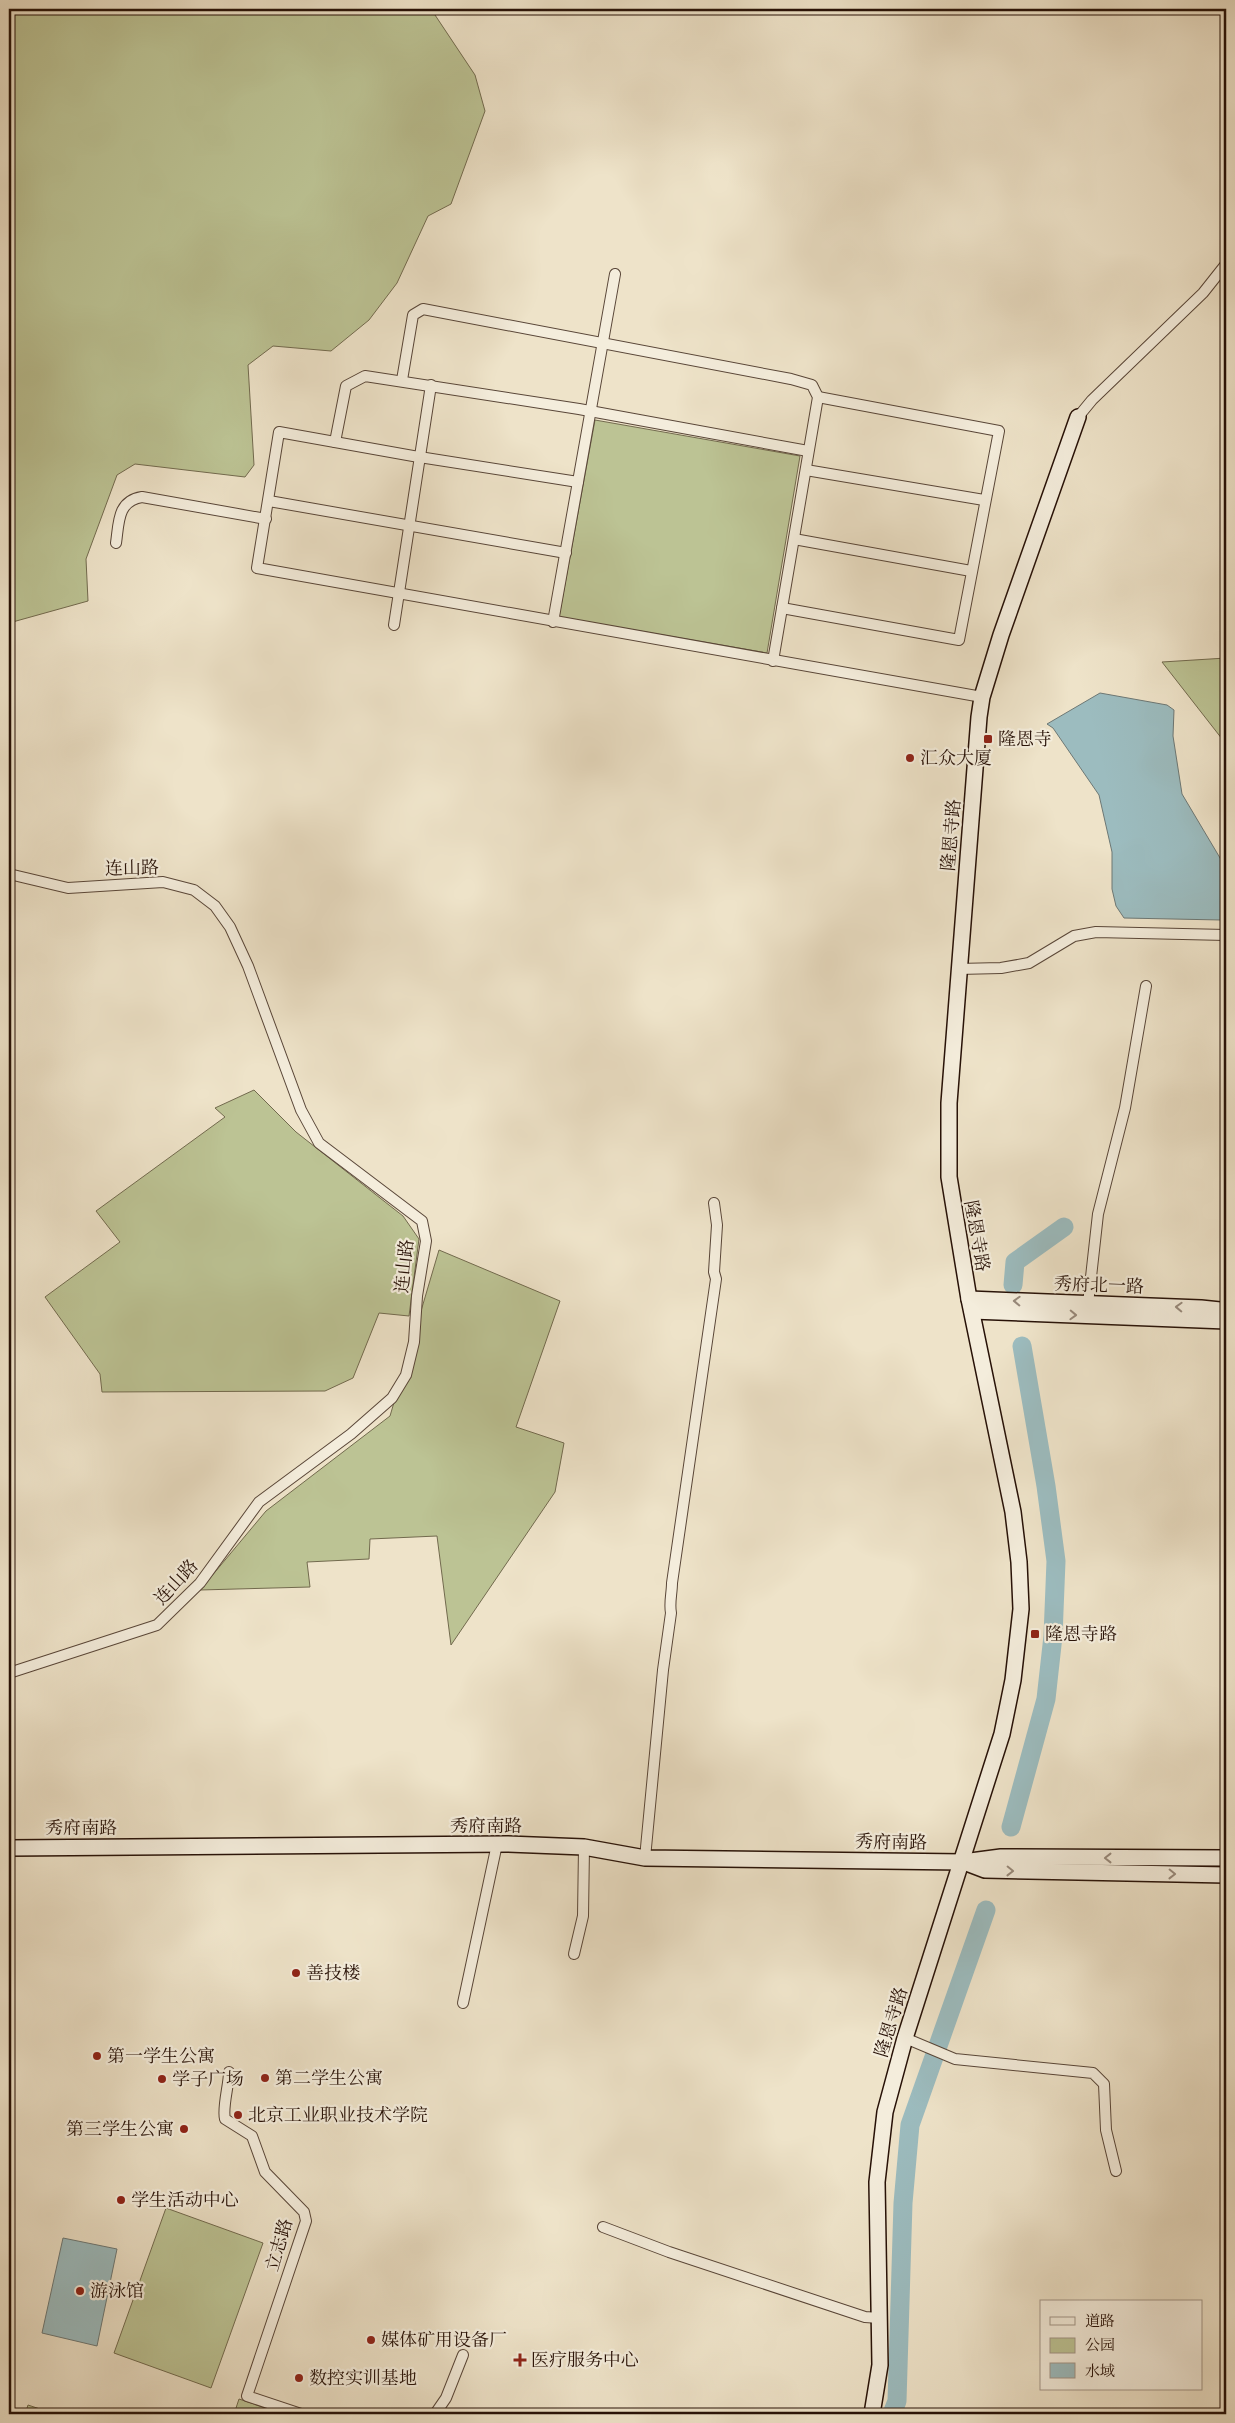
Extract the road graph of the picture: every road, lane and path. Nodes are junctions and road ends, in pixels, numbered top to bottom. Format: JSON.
{"nodes":[{"id":1,"x":1226,"y":264,"type":"edge"},
{"id":2,"x":615,"y":274,"type":"dead end"},
{"id":3,"x":603,"y":342,"type":"junction"},
{"id":4,"x":402,"y":380,"type":"junction"},
{"id":5,"x":431,"y":385,"type":"junction"},
{"id":6,"x":818,"y":397,"type":"junction"},
{"id":7,"x":590,"y":411,"type":"junction"},
{"id":8,"x":1078,"y":417,"type":"joint"},
{"id":9,"x":335,"y":442,"type":"junction"},
{"id":10,"x":808,"y":451,"type":"junction"},
{"id":11,"x":421,"y":457,"type":"junction"},
{"id":12,"x":806,"y":470,"type":"junction"},
{"id":13,"x":578,"y":482,"type":"junction"},
{"id":14,"x":984,"y":500,"type":"junction"},
{"id":15,"x":268,"y":501,"type":"junction"},
{"id":16,"x":266,"y":519,"type":"junction"},
{"id":17,"x":408,"y":525,"type":"junction"},
{"id":18,"x":794,"y":539,"type":"junction"},
{"id":19,"x":116,"y":544,"type":"dead end"},
{"id":20,"x":566,"y":553,"type":"junction"},
{"id":21,"x":972,"y":571,"type":"junction"},
{"id":22,"x":397,"y":593,"type":"junction"},
{"id":23,"x":782,"y":608,"type":"junction"},
{"id":24,"x":553,"y":622,"type":"junction"},
{"id":25,"x":394,"y":625,"type":"dead end"},
{"id":26,"x":773,"y":661,"type":"junction"},
{"id":27,"x":982,"y":697,"type":"junction"},
{"id":28,"x":9,"y":874,"type":"edge"},
{"id":29,"x":1226,"y":935,"type":"edge"},
{"id":30,"x":958,"y":969,"type":"junction"},
{"id":31,"x":1146,"y":986,"type":"dead end"},
{"id":32,"x":714,"y":1203,"type":"dead end"},
{"id":33,"x":1088,"y":1304,"type":"junction"},
{"id":34,"x":970,"y":1305,"type":"junction"},
{"id":35,"x":1226,"y":1314,"type":"edge"},
{"id":36,"x":1226,"y":1321,"type":"edge"},
{"id":37,"x":9,"y":1673,"type":"edge"},
{"id":38,"x":498,"y":1844,"type":"junction"},
{"id":39,"x":9,"y":1848,"type":"edge"},
{"id":40,"x":584,"y":1848,"type":"junction"},
{"id":41,"x":645,"y":1858,"type":"junction"},
{"id":42,"x":1226,"y":1858,"type":"edge"},
{"id":43,"x":963,"y":1862,"type":"junction"},
{"id":44,"x":1226,"y":1875,"type":"edge"},
{"id":45,"x":574,"y":1954,"type":"dead end"},
{"id":46,"x":463,"y":2003,"type":"dead end"},
{"id":47,"x":910,"y":2040,"type":"junction"},
{"id":48,"x":229,"y":2072,"type":"dead end"},
{"id":49,"x":1116,"y":2171,"type":"dead end"},
{"id":50,"x":603,"y":2227,"type":"dead end"},
{"id":51,"x":879,"y":2318,"type":"junction"},
{"id":52,"x":463,"y":2354,"type":"dead end"},
{"id":53,"x":301,"y":2414,"type":"edge"},
{"id":54,"x":435,"y":2414,"type":"edge"},
{"id":55,"x":872,"y":2414,"type":"edge"}],
"edges":[{"from":1,"to":8,"type":"street"},
{"from":2,"to":3,"type":"street"},
{"from":3,"to":4,"type":"street"},
{"from":3,"to":6,"type":"street"},
{"from":3,"to":7,"type":"street"},
{"from":4,"to":5,"type":"street"},
{"from":4,"to":9,"type":"street"},
{"from":5,"to":7,"type":"street"},
{"from":5,"to":11,"type":"street"},
{"from":6,"to":10,"type":"street"},
{"from":6,"to":14,"type":"street"},
{"from":7,"to":10,"type":"street"},
{"from":7,"to":13,"type":"street"},
{"from":8,"to":27,"type":"street","name":"隆恩寺路"},
{"from":9,"to":11,"type":"street"},
{"from":9,"to":15,"type":"street"},
{"from":10,"to":12,"type":"street"},
{"from":11,"to":13,"type":"street"},
{"from":11,"to":17,"type":"street"},
{"from":12,"to":14,"type":"street"},
{"from":12,"to":18,"type":"street"},
{"from":13,"to":20,"type":"street"},
{"from":14,"to":21,"type":"street"},
{"from":15,"to":16,"type":"street"},
{"from":15,"to":17,"type":"street"},
{"from":16,"to":19,"type":"street"},
{"from":16,"to":22,"type":"street"},
{"from":17,"to":20,"type":"street"},
{"from":17,"to":22,"type":"street"},
{"from":18,"to":21,"type":"street"},
{"from":18,"to":23,"type":"street"},
{"from":20,"to":24,"type":"street"},
{"from":21,"to":23,"type":"street"},
{"from":22,"to":24,"type":"street"},
{"from":22,"to":25,"type":"street"},
{"from":23,"to":26,"type":"street"},
{"from":24,"to":26,"type":"street"},
{"from":26,"to":27,"type":"street"},
{"from":27,"to":30,"type":"street","name":"隆恩寺路"},
{"from":28,"to":37,"type":"street","name":"连山路"},
{"from":29,"to":30,"type":"street"},
{"from":30,"to":34,"type":"street","name":"隆恩寺路"},
{"from":31,"to":33,"type":"street"},
{"from":32,"to":41,"type":"street"},
{"from":33,"to":34,"type":"street","name":"秀府北一路","one_way":true},
{"from":35,"to":33,"type":"street","name":"秀府北一路","one_way":true},
{"from":34,"to":36,"type":"street","name":"秀府北一路","one_way":true},
{"from":34,"to":43,"type":"street","name":"隆恩寺路"},
{"from":38,"to":39,"type":"street","name":"秀府南路"},
{"from":38,"to":40,"type":"street","name":"秀府南路"},
{"from":38,"to":46,"type":"street"},
{"from":40,"to":41,"type":"street","name":"秀府南路"},
{"from":40,"to":45,"type":"street"},
{"from":41,"to":43,"type":"street","name":"秀府南路"},
{"from":42,"to":43,"type":"street","name":"秀府南路","one_way":true},
{"from":43,"to":44,"type":"street","name":"秀府南路","one_way":true},
{"from":43,"to":47,"type":"street","name":"隆恩寺路"},
{"from":47,"to":49,"type":"street"},
{"from":47,"to":51,"type":"street","name":"隆恩寺路"},
{"from":48,"to":53,"type":"street","name":"立志路"},
{"from":50,"to":51,"type":"street"},
{"from":51,"to":55,"type":"street","name":"隆恩寺路"},
{"from":52,"to":54,"type":"street"}]}
